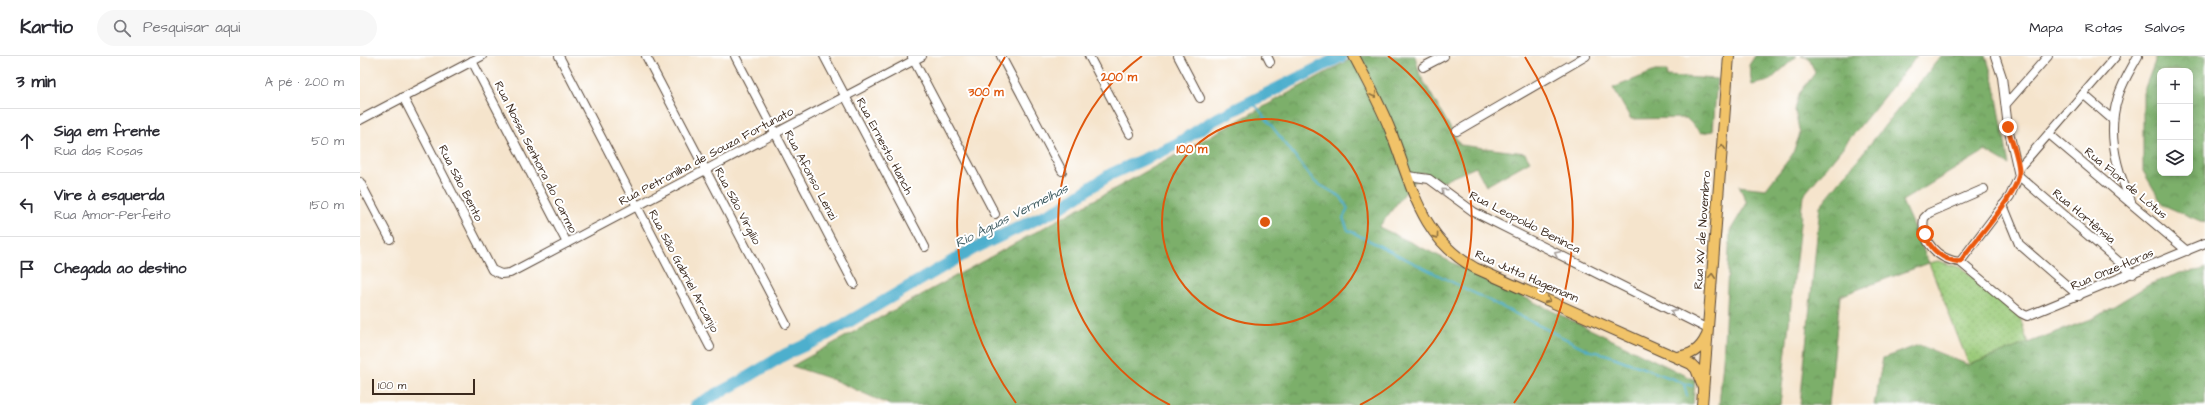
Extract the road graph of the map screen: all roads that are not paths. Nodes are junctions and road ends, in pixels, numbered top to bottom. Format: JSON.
{"nodes":[{"id":1,"x":482,"y":56,"type":"edge"},
{"id":2,"x":559,"y":56,"type":"edge"},
{"id":3,"x":646,"y":56,"type":"edge"},
{"id":4,"x":735,"y":56,"type":"edge"},
{"id":5,"x":824,"y":56,"type":"edge"},
{"id":6,"x":1001,"y":56,"type":"edge"},
{"id":7,"x":1089,"y":56,"type":"edge"},
{"id":8,"x":1178,"y":56,"type":"edge"},
{"id":9,"x":1444,"y":56,"type":"edge"},
{"id":10,"x":1586,"y":56,"type":"edge"},
{"id":11,"x":1729,"y":56,"type":"edge"},
{"id":12,"x":1995,"y":56,"type":"edge"},
{"id":13,"x":2048,"y":56,"type":"edge"},
{"id":14,"x":2116,"y":56,"type":"edge"},
{"id":15,"x":2138,"y":56,"type":"edge"},
{"id":16,"x":916,"y":57,"type":"edge"},
{"id":17,"x":1355,"y":58,"type":"edge"},
{"id":18,"x":472,"y":61,"type":"junction"},
{"id":19,"x":1423,"y":67,"type":"dead end"},
{"id":20,"x":2083,"y":94,"type":"junction"},
{"id":21,"x":845,"y":96,"type":"junction"},
{"id":22,"x":403,"y":97,"type":"junction"},
{"id":23,"x":1200,"y":98,"type":"dead end"},
{"id":24,"x":2006,"y":104,"type":"junction"},
{"id":25,"x":360,"y":120,"type":"edge"},
{"id":26,"x":2113,"y":120,"type":"junction"},
{"id":27,"x":1457,"y":130,"type":"dead end"},
{"id":28,"x":775,"y":133,"type":"junction"},
{"id":29,"x":1130,"y":134,"type":"dead end"},
{"id":30,"x":2048,"y":134,"type":"junction"},
{"id":31,"x":706,"y":170,"type":"junction"},
{"id":32,"x":2118,"y":170,"type":"junction"},
{"id":33,"x":1062,"y":171,"type":"dead end"},
{"id":34,"x":2019,"y":172,"type":"junction"},
{"id":35,"x":1408,"y":176,"type":"junction"},
{"id":36,"x":360,"y":182,"type":"edge"},
{"id":37,"x":2106,"y":182,"type":"junction"},
{"id":38,"x":1984,"y":189,"type":"dead end"},
{"id":39,"x":2132,"y":204,"type":"junction"},
{"id":40,"x":2003,"y":205,"type":"junction"},
{"id":41,"x":637,"y":206,"type":"junction"},
{"id":42,"x":995,"y":214,"type":"dead end"},
{"id":43,"x":390,"y":239,"type":"dead end"},
{"id":44,"x":567,"y":243,"type":"junction"},
{"id":45,"x":2205,"y":243,"type":"edge"},
{"id":46,"x":925,"y":246,"type":"dead end"},
{"id":47,"x":2187,"y":251,"type":"junction"},
{"id":48,"x":1960,"y":262,"type":"junction"},
{"id":49,"x":502,"y":274,"type":"joint"},
{"id":50,"x":2133,"y":274,"type":"junction"},
{"id":51,"x":854,"y":284,"type":"dead end"},
{"id":52,"x":2079,"y":296,"type":"junction"},
{"id":53,"x":786,"y":324,"type":"dead end"},
{"id":54,"x":1708,"y":329,"type":"junction"},
{"id":55,"x":710,"y":347,"type":"dead end"},
{"id":56,"x":1676,"y":357,"type":"junction"},
{"id":57,"x":1703,"y":387,"type":"junction"},
{"id":58,"x":1702,"y":405,"type":"edge"}],
"edges":[{"from":1,"to":18,"type":"street"},
{"from":2,"to":41,"type":"street","name":"Rua São Gabriel Arcanjo"},
{"from":3,"to":31,"type":"street","name":"Rua São Virgílio"},
{"from":4,"to":28,"type":"street","name":"Rua Afonso Lenzi"},
{"from":5,"to":21,"type":"street","name":"Rua Ernesto Hanch"},
{"from":6,"to":33,"type":"street"},
{"from":7,"to":29,"type":"street"},
{"from":8,"to":23,"type":"street"},
{"from":9,"to":19,"type":"street"},
{"from":10,"to":27,"type":"street"},
{"from":54,"to":11,"type":"main road","name":"Rua XV de Novembro","one_way":true},
{"from":12,"to":24,"type":"street"},
{"from":13,"to":24,"type":"street"},
{"from":14,"to":20,"type":"street"},
{"from":15,"to":26,"type":"street"},
{"from":16,"to":21,"type":"street","name":"Rua Petronilha de Souza Fortunato"},
{"from":16,"to":42,"type":"street"},
{"from":17,"to":35,"type":"main road","one_way":true},
{"from":18,"to":22,"type":"street"},
{"from":18,"to":44,"type":"street","name":"Rua Nossa Senhora do Carmo"},
{"from":20,"to":26,"type":"street"},
{"from":20,"to":30,"type":"street"},
{"from":21,"to":28,"type":"street","name":"Rua Petronilha de Souza Fortunato"},
{"from":21,"to":46,"type":"street","name":"Rua Ernesto Hanch"},
{"from":22,"to":25,"type":"street"},
{"from":22,"to":49,"type":"street","name":"Rua São Bento"},
{"from":24,"to":34,"type":"street"},
{"from":26,"to":32,"type":"street"},
{"from":28,"to":31,"type":"street","name":"Rua Petronilha de Souza Fortunato"},
{"from":28,"to":51,"type":"street","name":"Rua Afonso Lenzi"},
{"from":30,"to":34,"type":"street"},
{"from":30,"to":37,"type":"street","name":"Rua Flor de Lótus"},
{"from":31,"to":41,"type":"street","name":"Rua Petronilha de Souza Fortunato"},
{"from":31,"to":53,"type":"street","name":"Rua São Virgílio"},
{"from":32,"to":37,"type":"street"},
{"from":32,"to":39,"type":"street"},
{"from":34,"to":40,"type":"street"},
{"from":34,"to":50,"type":"street","name":"Rua Hortênsia"},
{"from":54,"to":35,"type":"street","name":"Rua Leopoldo Beninca","one_way":true},
{"from":35,"to":56,"type":"main road","name":"Rua Jutta Hagemann","one_way":true},
{"from":36,"to":43,"type":"street"},
{"from":37,"to":39,"type":"street","name":"Rua Flor de Lótus"},
{"from":38,"to":48,"type":"street"},
{"from":39,"to":47,"type":"street","name":"Rua Flor de Lótus"},
{"from":40,"to":48,"type":"street"},
{"from":40,"to":52,"type":"street"},
{"from":41,"to":44,"type":"street","name":"Rua Petronilha de Souza Fortunato"},
{"from":41,"to":55,"type":"street","name":"Rua São Gabriel Arcanjo"},
{"from":44,"to":49,"type":"street","name":"Rua Petronilha de Souza Fortunato"},
{"from":45,"to":47,"type":"street","name":"Rua Onze-Horas"},
{"from":47,"to":50,"type":"street","name":"Rua Onze-Horas"},
{"from":48,"to":52,"type":"street","name":"Rua Onze-Horas"},
{"from":50,"to":52,"type":"street","name":"Rua Onze-Horas"},
{"from":54,"to":56,"type":"main road"},
{"from":54,"to":57,"type":"main road","name":"Rua XV de Novembro"},
{"from":56,"to":57,"type":"main road","name":"Rua Jutta Hagemann"},
{"from":57,"to":58,"type":"main road","name":"Rua XV de Novembro"}]}
